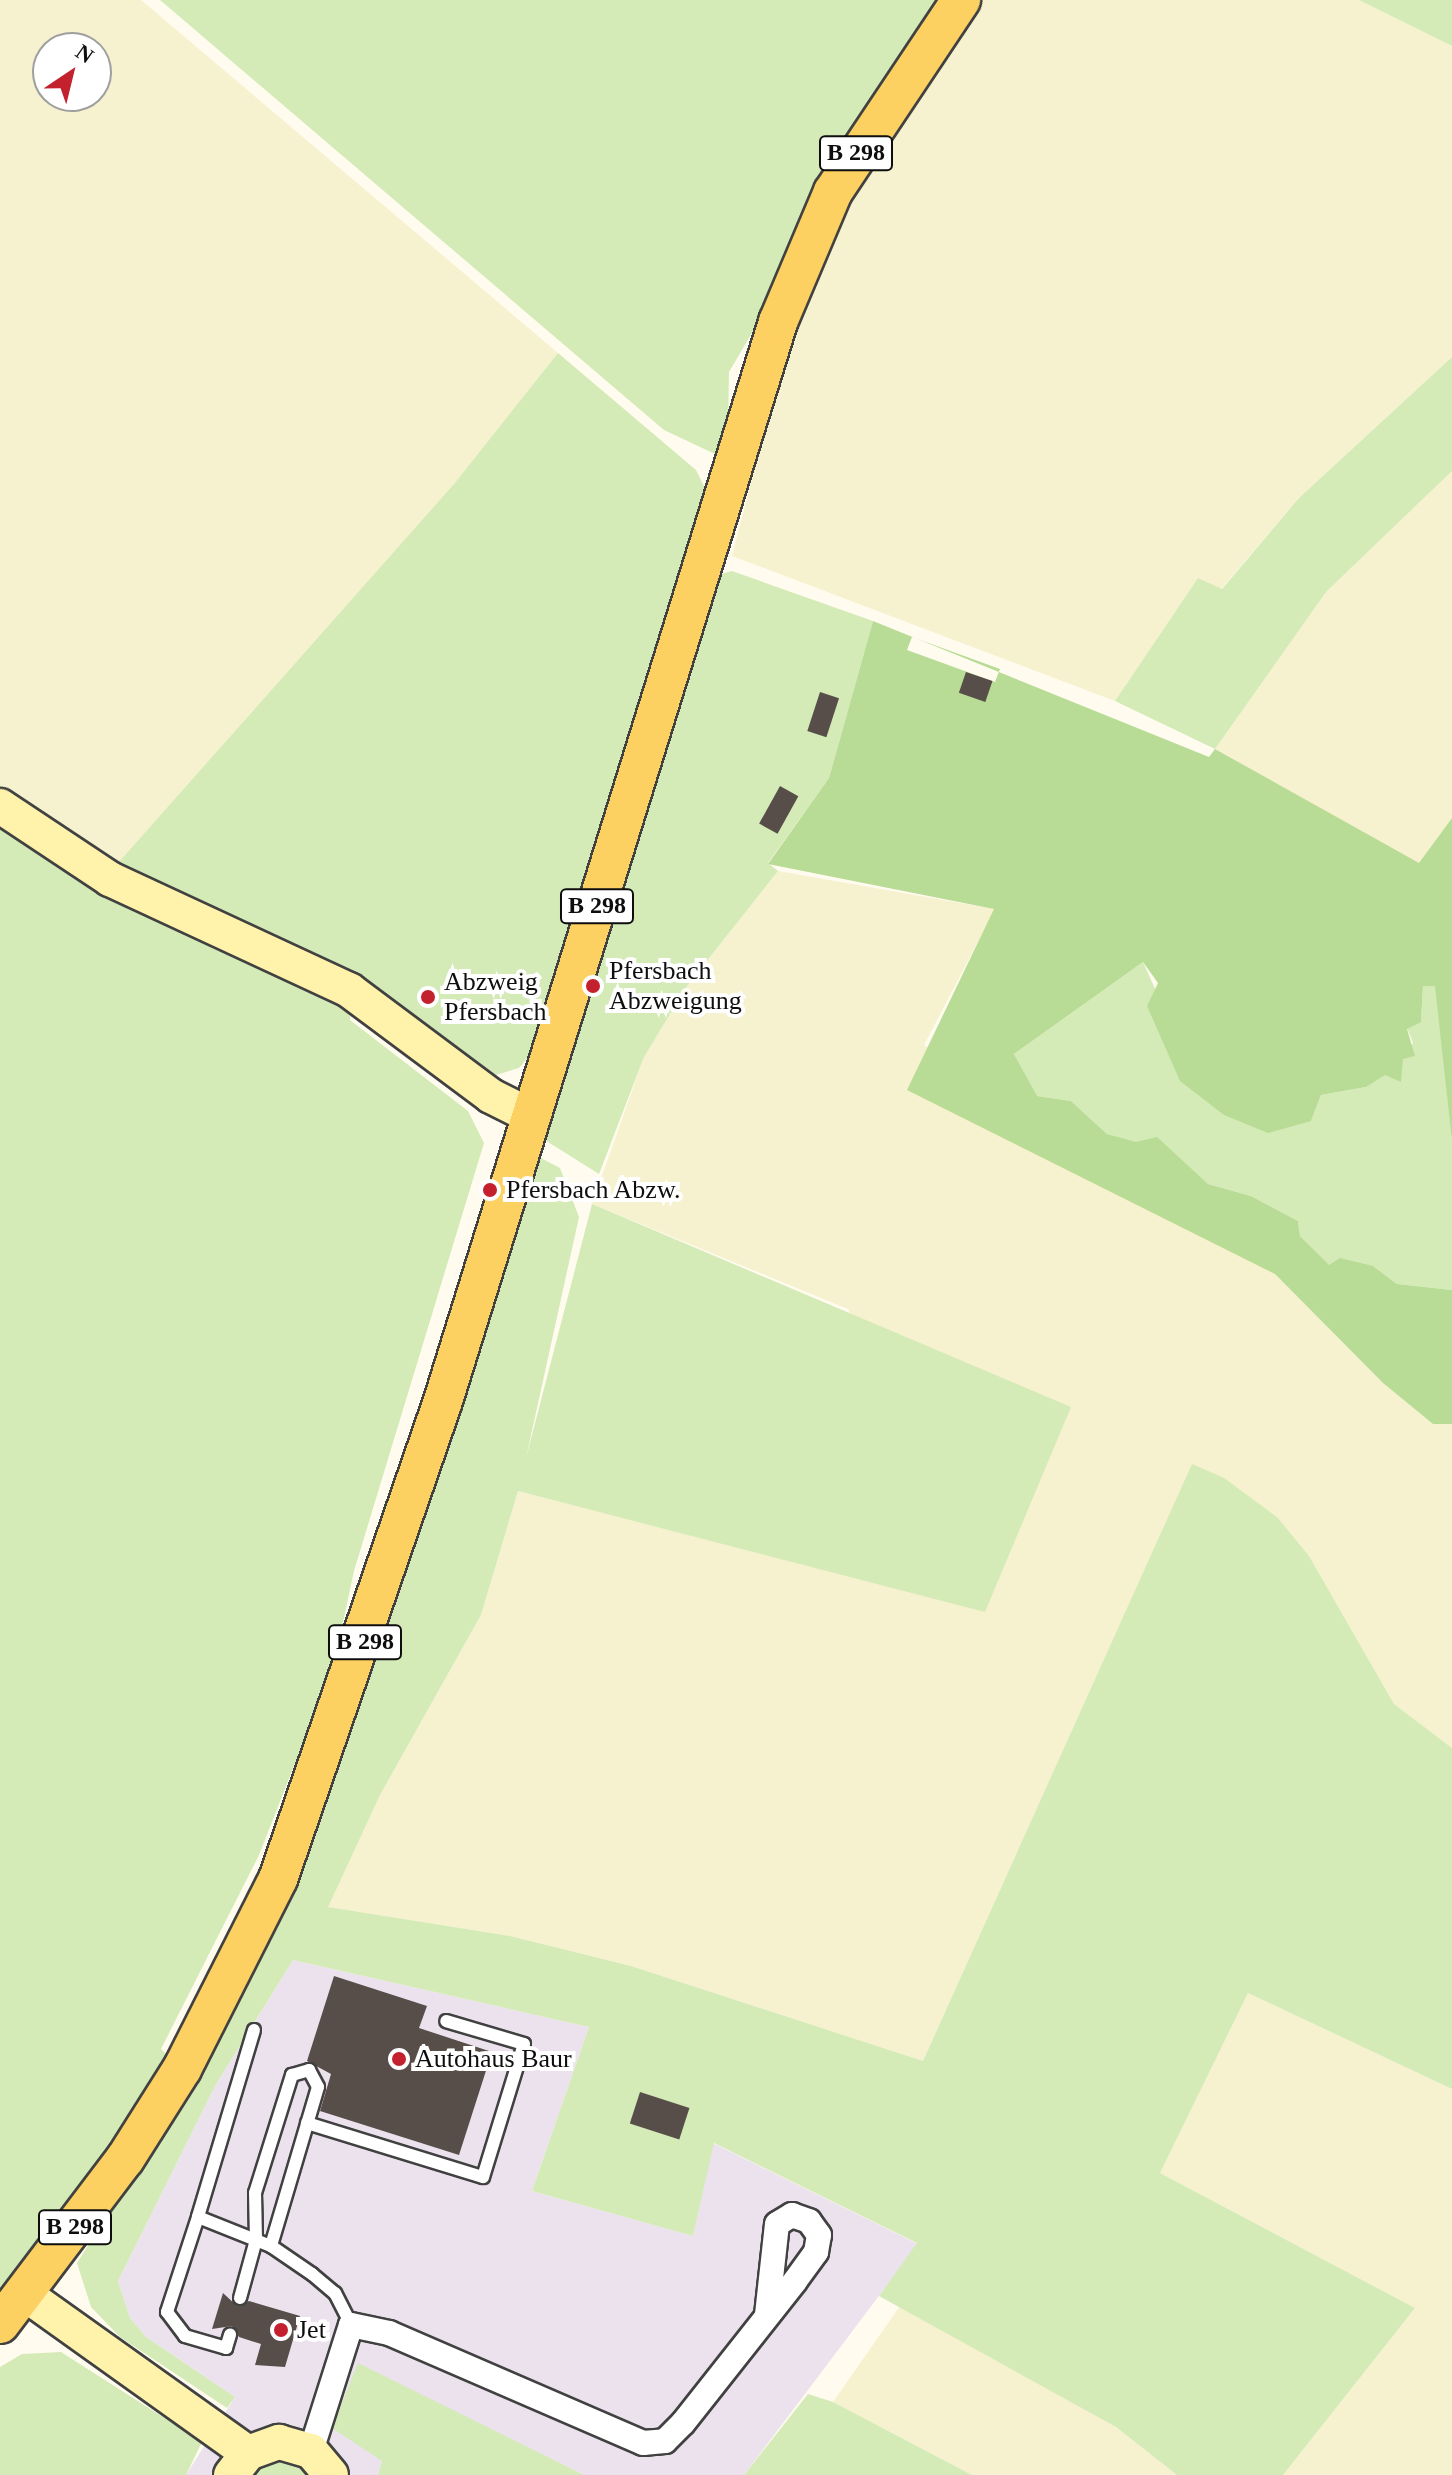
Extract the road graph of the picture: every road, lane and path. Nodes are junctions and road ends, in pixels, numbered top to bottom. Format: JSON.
{"nodes":[{"id":1,"x":961,"y":0,"type":"edge"},
{"id":2,"x":0,"y":806,"type":"edge"},
{"id":3,"x":533,"y":1117,"type":"junction"},
{"id":4,"x":446,"y":2021,"type":"dead end"},
{"id":5,"x":254,"y":2030,"type":"dead end"},
{"id":6,"x":307,"y":2123,"type":"junction"},
{"id":7,"x":198,"y":2217,"type":"junction"},
{"id":8,"x":256,"y":2240,"type":"junction"},
{"id":9,"x":271,"y":2246,"type":"junction"},
{"id":10,"x":25,"y":2294,"type":"junction"},
{"id":11,"x":240,"y":2298,"type":"dead end"},
{"id":12,"x":767,"y":2315,"type":"dead end"},
{"id":13,"x":0,"y":2324,"type":"edge"},
{"id":14,"x":351,"y":2325,"type":"junction"},
{"id":15,"x":230,"y":2335,"type":"dead end"},
{"id":16,"x":321,"y":2463,"type":"edge"},
{"id":17,"x":239,"y":2464,"type":"edge"}],
"edges":[{"from":1,"to":3,"type":"main road","number":"B 298"},
{"from":2,"to":3,"type":"main road"},
{"from":3,"to":10,"type":"main road","number":"B 298"},
{"from":4,"to":6,"type":"lane"},
{"from":5,"to":7,"type":"lane"},
{"from":6,"to":8,"type":"lane"},
{"from":6,"to":9,"type":"lane"},
{"from":7,"to":8,"type":"lane"},
{"from":7,"to":15,"type":"lane"},
{"from":8,"to":9,"type":"lane"},
{"from":8,"to":11,"type":"lane"},
{"from":9,"to":14,"type":"lane"},
{"from":10,"to":13,"type":"main road","number":"B 298"},
{"from":10,"to":17,"type":"main road"},
{"from":12,"to":14,"type":"street"},
{"from":14,"to":16,"type":"street"},
{"from":16,"to":17,"type":"main road"}]}
